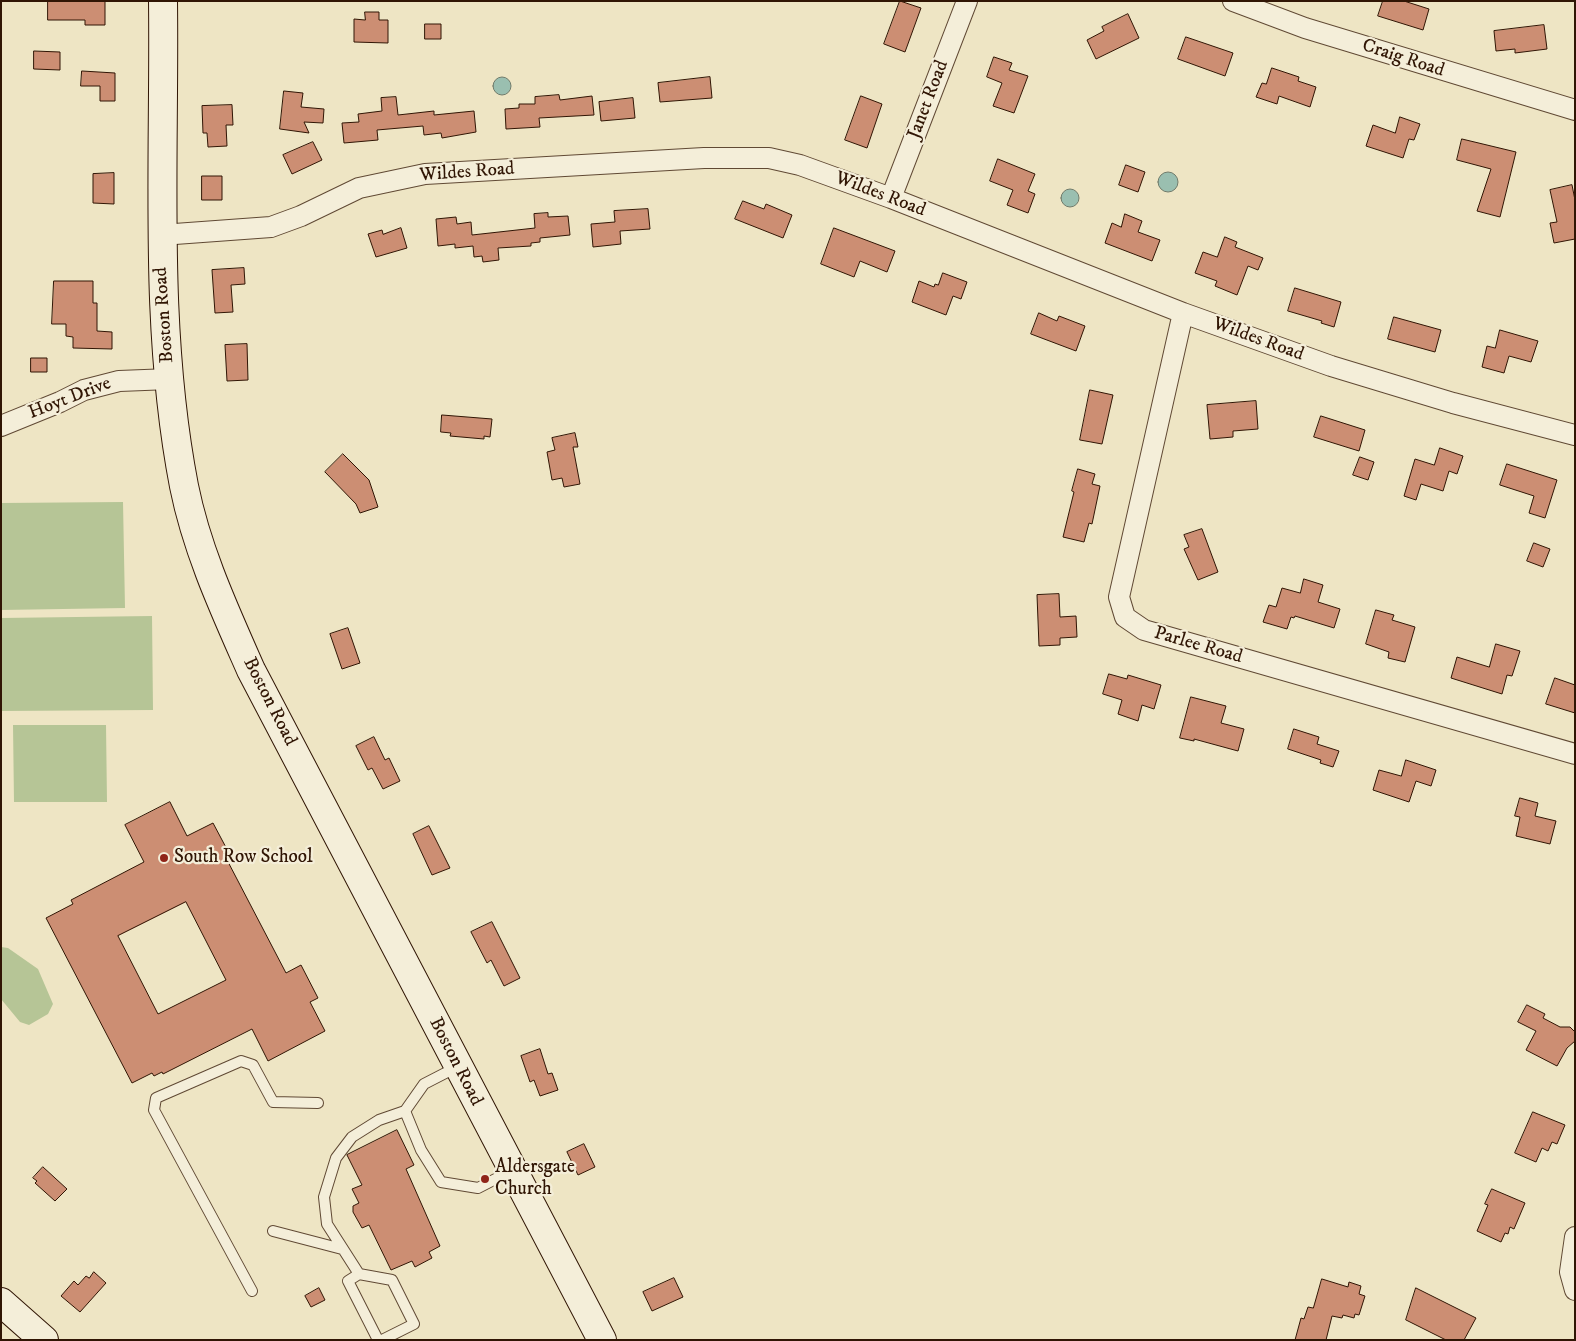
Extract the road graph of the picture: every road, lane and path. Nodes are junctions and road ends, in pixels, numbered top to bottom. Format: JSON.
{"nodes":[{"id":1,"x":163,"y":1,"type":"edge"},
{"id":2,"x":967,"y":1,"type":"edge"},
{"id":3,"x":1233,"y":1,"type":"edge"},
{"id":4,"x":1575,"y":110,"type":"edge"},
{"id":5,"x":891,"y":198,"type":"junction"},
{"id":6,"x":161,"y":235,"type":"junction"},
{"id":7,"x":1183,"y":313,"type":"junction"},
{"id":8,"x":170,"y":378,"type":"junction"},
{"id":9,"x":1,"y":426,"type":"edge"},
{"id":10,"x":1575,"y":435,"type":"edge"},
{"id":11,"x":1575,"y":754,"type":"edge"},
{"id":12,"x":458,"y":1067,"type":"junction"},
{"id":13,"x":318,"y":1103,"type":"dead end"},
{"id":14,"x":405,"y":1111,"type":"junction"},
{"id":15,"x":512,"y":1171,"type":"junction"},
{"id":16,"x":273,"y":1230,"type":"dead end"},
{"id":17,"x":1575,"y":1237,"type":"edge"},
{"id":18,"x":342,"y":1249,"type":"junction"},
{"id":19,"x":359,"y":1274,"type":"junction"},
{"id":20,"x":1575,"y":1290,"type":"edge"},
{"id":21,"x":252,"y":1291,"type":"dead end"},
{"id":22,"x":1,"y":1302,"type":"edge"},
{"id":23,"x":44,"y":1340,"type":"edge"},
{"id":24,"x":380,"y":1340,"type":"edge"},
{"id":25,"x":602,"y":1340,"type":"edge"}],
"edges":[{"from":1,"to":6,"type":"main road","name":"Boston Road"},
{"from":2,"to":5,"type":"street","name":"Janet Road"},
{"from":3,"to":4,"type":"street","name":"Craig Road"},
{"from":5,"to":6,"type":"street","name":"Wildes Road"},
{"from":5,"to":7,"type":"street","name":"Wildes Road"},
{"from":6,"to":8,"type":"main road","name":"Boston Road"},
{"from":7,"to":10,"type":"street","name":"Wildes Road"},
{"from":7,"to":11,"type":"street","name":"Parlee Road"},
{"from":8,"to":9,"type":"street","name":"Hoyt Drive"},
{"from":8,"to":12,"type":"main road","name":"Boston Road"},
{"from":12,"to":14,"type":"lane"},
{"from":12,"to":15,"type":"main road","name":"Boston Road"},
{"from":13,"to":21,"type":"lane"},
{"from":14,"to":15,"type":"lane"},
{"from":14,"to":18,"type":"lane"},
{"from":15,"to":25,"type":"main road","name":"Boston Road"},
{"from":16,"to":18,"type":"lane"},
{"from":17,"to":20,"type":"street"},
{"from":18,"to":19,"type":"lane"},
{"from":19,"to":24,"type":"lane"},
{"from":19,"to":24,"type":"lane"},
{"from":22,"to":23,"type":"main road"}]}
